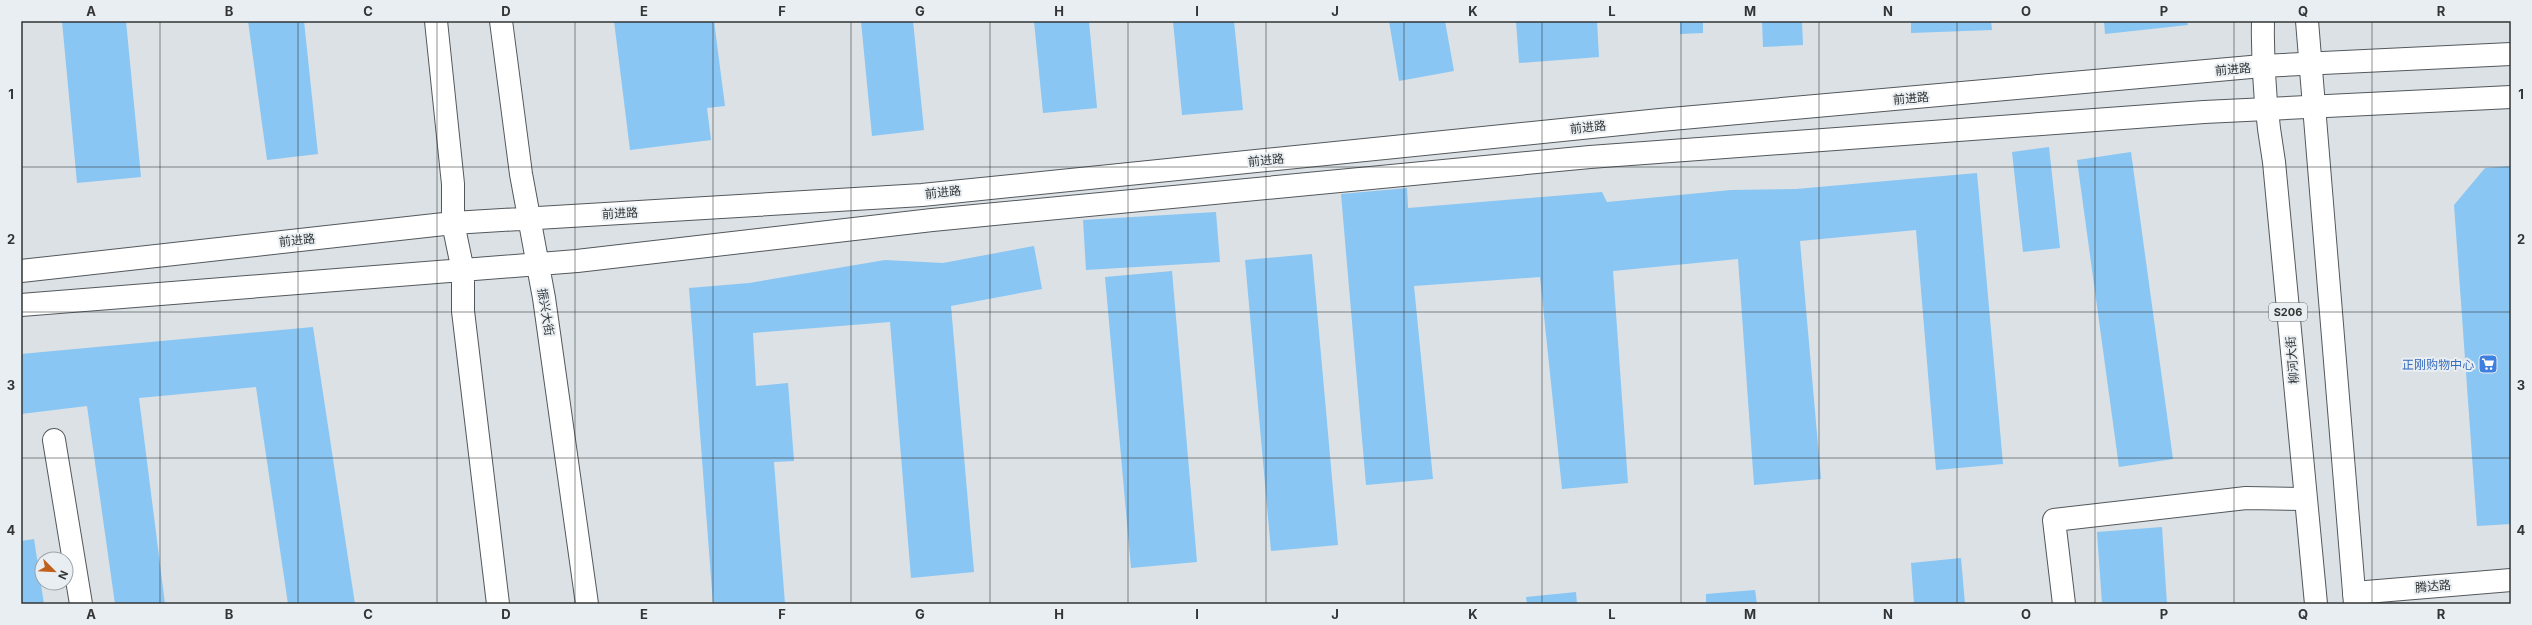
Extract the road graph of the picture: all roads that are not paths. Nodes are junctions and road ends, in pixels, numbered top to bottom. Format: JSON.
{"nodes":[{"id":1,"x":436,"y":21,"type":"edge"},
{"id":2,"x":501,"y":21,"type":"edge"},
{"id":3,"x":2264,"y":21,"type":"edge"},
{"id":4,"x":2307,"y":21,"type":"edge"},
{"id":5,"x":2511,"y":54,"type":"edge"},
{"id":6,"x":2310,"y":65,"type":"junction"},
{"id":7,"x":2262,"y":66,"type":"junction"},
{"id":8,"x":2511,"y":96,"type":"edge"},
{"id":9,"x":2315,"y":106,"type":"junction"},
{"id":10,"x":2265,"y":109,"type":"junction"},
{"id":11,"x":530,"y":220,"type":"junction"},
{"id":12,"x":453,"y":223,"type":"junction"},
{"id":13,"x":538,"y":265,"type":"junction"},
{"id":14,"x":21,"y":271,"type":"edge"},
{"id":15,"x":463,"y":271,"type":"junction"},
{"id":16,"x":21,"y":305,"type":"edge"},
{"id":17,"x":54,"y":440,"type":"dead end"},
{"id":18,"x":2305,"y":499,"type":"junction"},
{"id":19,"x":2511,"y":580,"type":"edge"},
{"id":20,"x":2355,"y":599,"type":"edge"},
{"id":21,"x":81,"y":604,"type":"edge"},
{"id":22,"x":498,"y":604,"type":"edge"},
{"id":23,"x":587,"y":604,"type":"edge"},
{"id":24,"x":2064,"y":604,"type":"edge"},
{"id":25,"x":2316,"y":604,"type":"edge"}],
"edges":[{"from":1,"to":12,"type":"street"},
{"from":2,"to":11,"type":"street","name":"振兴大街"},
{"from":3,"to":7,"type":"street","name":"柳河大街","number":"S206"},
{"from":4,"to":6,"type":"street"},
{"from":5,"to":6,"type":"street","name":"前进路"},
{"from":6,"to":7,"type":"street","name":"前进路"},
{"from":6,"to":9,"type":"street"},
{"from":7,"to":10,"type":"street","name":"柳河大街","number":"S206"},
{"from":7,"to":11,"type":"street","name":"前进路"},
{"from":8,"to":9,"type":"street"},
{"from":9,"to":10,"type":"street"},
{"from":9,"to":20,"type":"street"},
{"from":10,"to":13,"type":"street"},
{"from":10,"to":18,"type":"street","name":"柳河大街","number":"S206"},
{"from":11,"to":12,"type":"street","name":"前进路"},
{"from":11,"to":13,"type":"street","name":"振兴大街"},
{"from":12,"to":14,"type":"street","name":"前进路"},
{"from":12,"to":15,"type":"street"},
{"from":13,"to":15,"type":"street"},
{"from":13,"to":23,"type":"street","name":"振兴大街"},
{"from":15,"to":16,"type":"street"},
{"from":15,"to":22,"type":"street"},
{"from":17,"to":21,"type":"street"},
{"from":18,"to":24,"type":"street"},
{"from":18,"to":25,"type":"street","name":"柳河大街","number":"S206"},
{"from":19,"to":20,"type":"street","name":"腾达路"}]}
